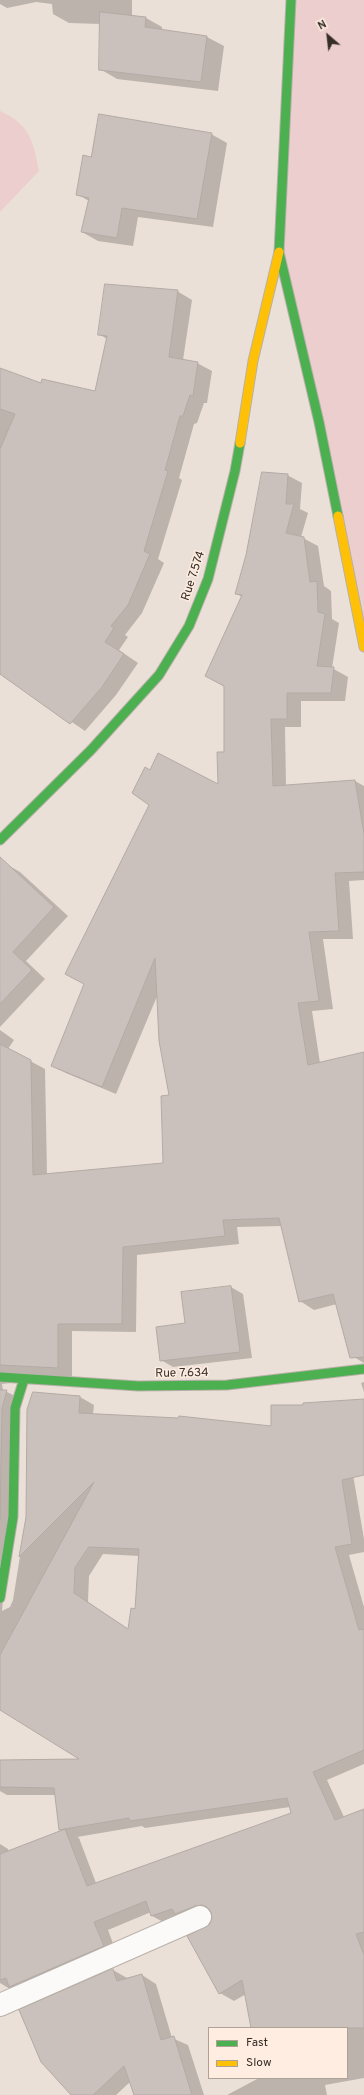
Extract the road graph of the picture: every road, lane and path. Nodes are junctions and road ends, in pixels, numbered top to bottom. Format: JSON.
{"nodes":[{"id":1,"x":291,"y":0,"type":"edge"},
{"id":2,"x":279,"y":252,"type":"junction"},
{"id":3,"x":364,"y":647,"type":"edge"},
{"id":4,"x":0,"y":840,"type":"edge"},
{"id":5,"x":364,"y":1369,"type":"edge"},
{"id":6,"x":0,"y":1377,"type":"edge"},
{"id":7,"x":24,"y":1378,"type":"junction"},
{"id":8,"x":0,"y":1598,"type":"edge"},
{"id":9,"x":200,"y":1917,"type":"dead end"},
{"id":10,"x":0,"y":2005,"type":"edge"}],
"edges":[{"from":1,"to":2,"type":"street"},
{"from":2,"to":3,"type":"street"},
{"from":2,"to":4,"type":"street","name":"Rue 7.574"},
{"from":5,"to":7,"type":"street","name":"Rue 7.634"},
{"from":6,"to":7,"type":"street","name":"Rue 7.634"},
{"from":7,"to":8,"type":"street"},
{"from":9,"to":10,"type":"street"}]}
